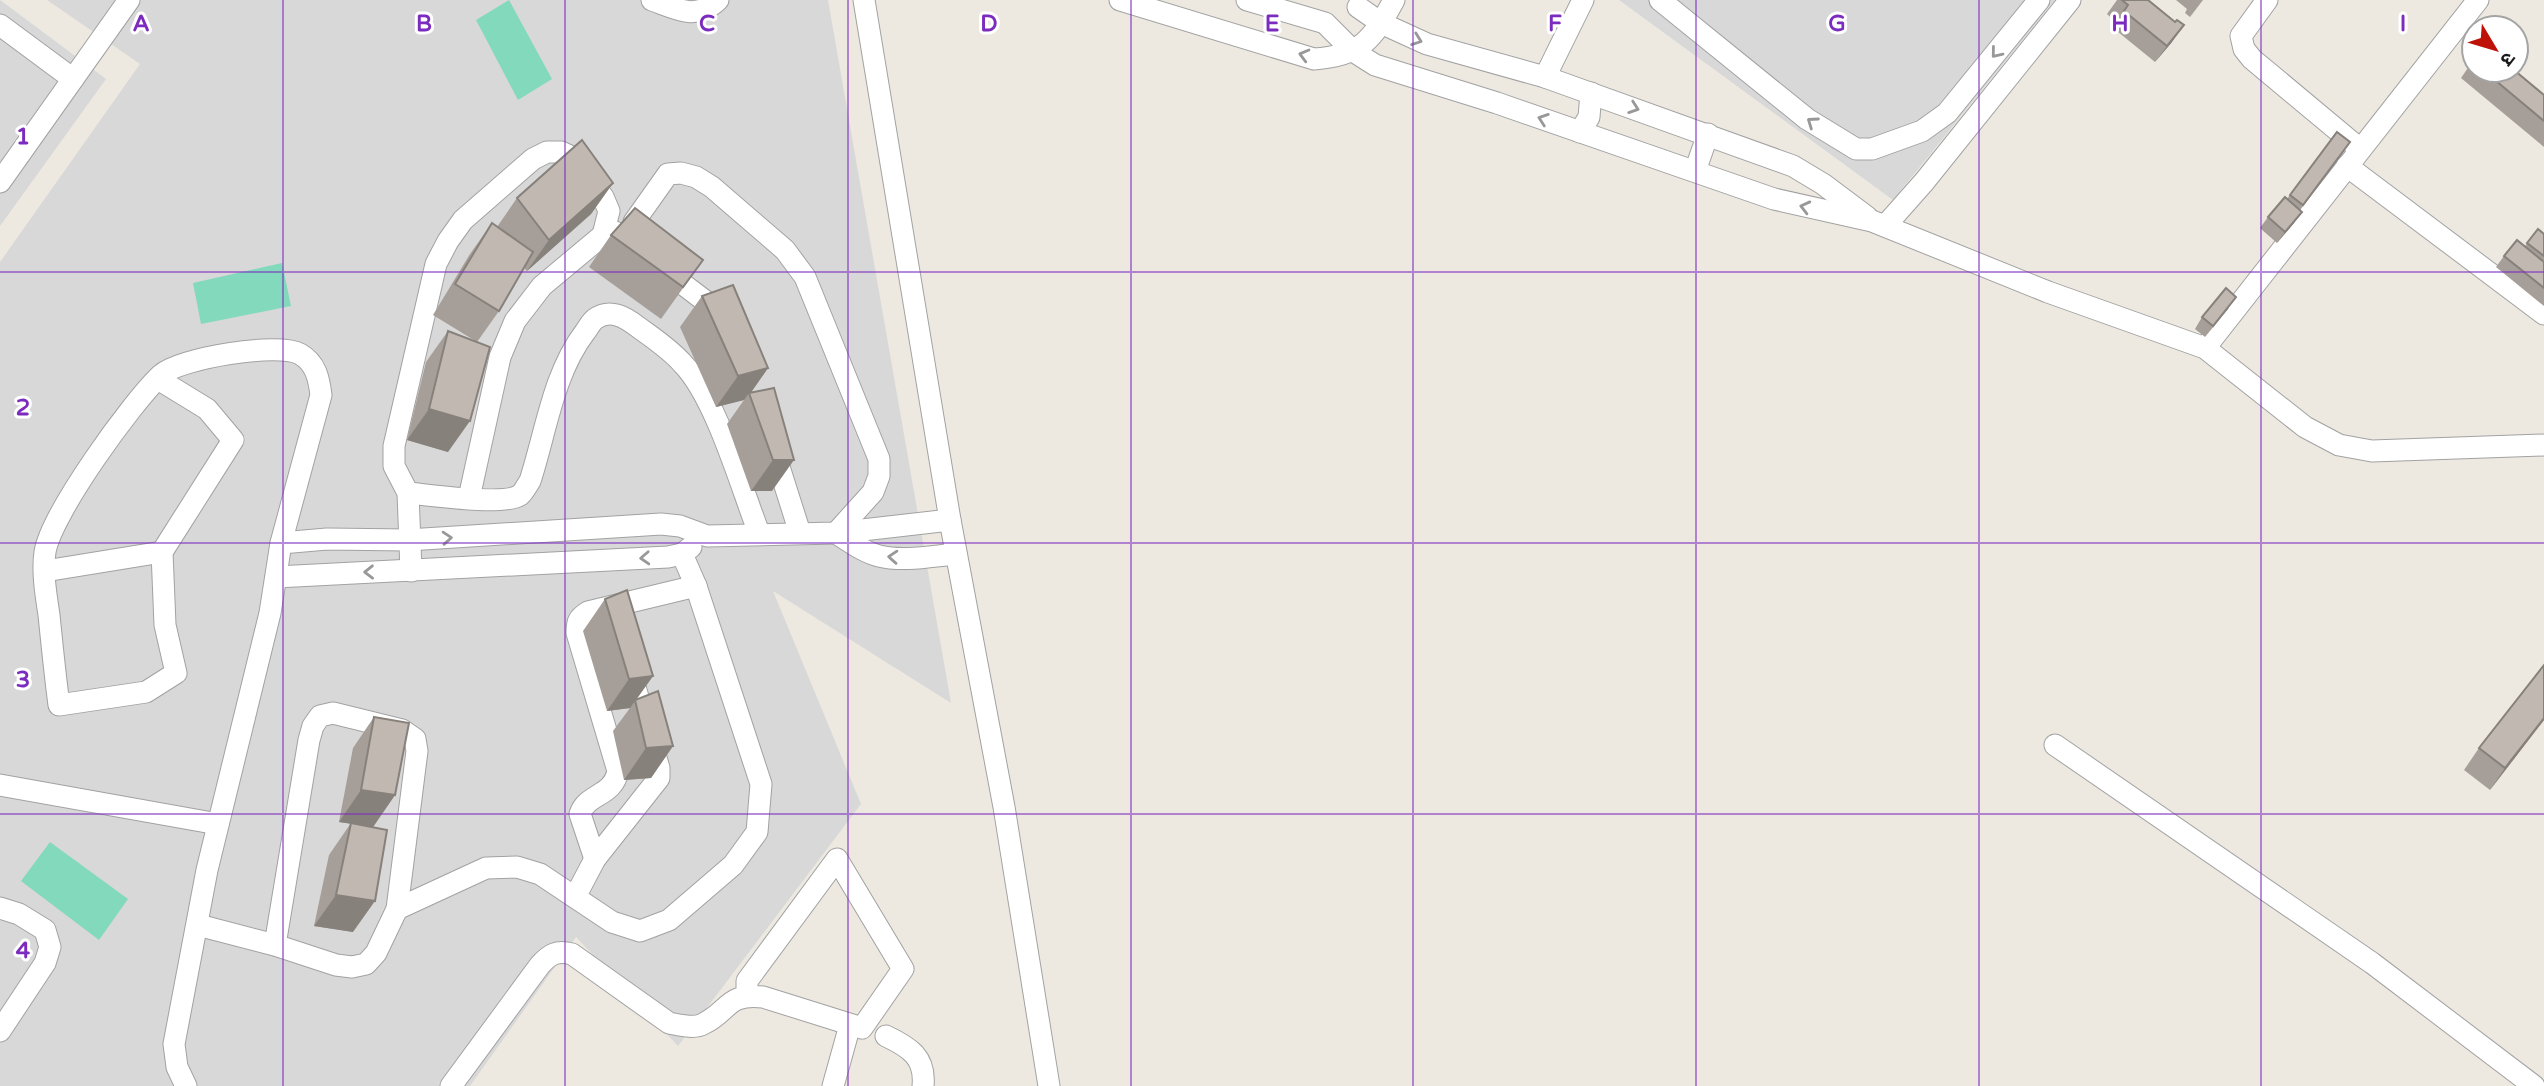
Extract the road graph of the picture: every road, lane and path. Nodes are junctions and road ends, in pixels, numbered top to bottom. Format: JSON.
{"nodes":[{"id":1,"x":129,"y":0,"type":"edge"},
{"id":2,"x":652,"y":0,"type":"edge"},
{"id":3,"x":718,"y":0,"type":"edge"},
{"id":4,"x":863,"y":0,"type":"edge"},
{"id":5,"x":1119,"y":0,"type":"edge"},
{"id":6,"x":1247,"y":0,"type":"edge"},
{"id":7,"x":1394,"y":0,"type":"edge"},
{"id":8,"x":1583,"y":0,"type":"edge"},
{"id":9,"x":1660,"y":0,"type":"edge"},
{"id":10,"x":2039,"y":0,"type":"edge"},
{"id":11,"x":2070,"y":0,"type":"edge"},
{"id":12,"x":2267,"y":0,"type":"edge"},
{"id":13,"x":2478,"y":0,"type":"edge"},
{"id":14,"x":1360,"y":4,"type":"edge"},
{"id":15,"x":1325,"y":23,"type":"junction"},
{"id":16,"x":1381,"y":23,"type":"junction"},
{"id":17,"x":2,"y":32,"type":"edge"},
{"id":18,"x":1353,"y":51,"type":"junction"},
{"id":19,"x":1499,"y":65,"type":"junction"},
{"id":20,"x":1545,"y":77,"type":"junction"},
{"id":21,"x":73,"y":79,"type":"junction"},
{"id":22,"x":1591,"y":93,"type":"junction"},
{"id":23,"x":1484,"y":99,"type":"junction"},
{"id":24,"x":1580,"y":132,"type":"junction"},
{"id":25,"x":1708,"y":134,"type":"junction"},
{"id":26,"x":2353,"y":158,"type":"junction"},
{"id":27,"x":1695,"y":172,"type":"junction"},
{"id":28,"x":0,"y":182,"type":"edge"},
{"id":29,"x":1878,"y":223,"type":"junction"},
{"id":30,"x":603,"y":235,"type":"junction"},
{"id":31,"x":641,"y":250,"type":"junction"},
{"id":32,"x":2544,"y":314,"type":"edge"},
{"id":33,"x":732,"y":332,"type":"edge"},
{"id":34,"x":2205,"y":348,"type":"junction"},
{"id":35,"x":158,"y":379,"type":"junction"},
{"id":36,"x":767,"y":426,"type":"edge"},
{"id":37,"x":2544,"y":445,"type":"edge"},
{"id":38,"x":408,"y":493,"type":"junction"},
{"id":39,"x":469,"y":498,"type":"junction"},
{"id":40,"x":950,"y":520,"type":"junction"},
{"id":41,"x":759,"y":533,"type":"junction"},
{"id":42,"x":800,"y":533,"type":"junction"},
{"id":43,"x":836,"y":533,"type":"junction"},
{"id":44,"x":707,"y":536,"type":"junction"},
{"id":45,"x":408,"y":540,"type":"junction"},
{"id":46,"x":281,"y":543,"type":"junction"},
{"id":47,"x":162,"y":552,"type":"junction"},
{"id":48,"x":682,"y":554,"type":"junction"},
{"id":49,"x":956,"y":554,"type":"junction"},
{"id":50,"x":45,"y":571,"type":"junction"},
{"id":51,"x":411,"y":571,"type":"junction"},
{"id":52,"x":276,"y":577,"type":"junction"},
{"id":53,"x":696,"y":586,"type":"junction"},
{"id":54,"x":624,"y":648,"type":"edge"},
{"id":55,"x":2055,"y":745,"type":"dead end"},
{"id":56,"x":0,"y":785,"type":"edge"},
{"id":57,"x":218,"y":824,"type":"junction"},
{"id":58,"x":595,"y":859,"type":"junction"},
{"id":59,"x":575,"y":897,"type":"junction"},
{"id":60,"x":0,"y":908,"type":"edge"},
{"id":61,"x":397,"y":909,"type":"junction"},
{"id":62,"x":198,"y":925,"type":"junction"},
{"id":63,"x":275,"y":945,"type":"junction"},
{"id":64,"x":747,"y":995,"type":"junction"},
{"id":65,"x":850,"y":1025,"type":"junction"},
{"id":66,"x":0,"y":1031,"type":"edge"},
{"id":67,"x":886,"y":1036,"type":"dead end"},
{"id":68,"x":1045,"y":1059,"type":"junction"},
{"id":69,"x":186,"y":1086,"type":"edge"},
{"id":70,"x":451,"y":1086,"type":"edge"},
{"id":71,"x":833,"y":1086,"type":"edge"},
{"id":72,"x":923,"y":1086,"type":"edge"},
{"id":73,"x":1039,"y":1086,"type":"edge"},
{"id":74,"x":1049,"y":1086,"type":"edge"},
{"id":75,"x":2534,"y":1086,"type":"edge"}],
"edges":[{"from":1,"to":21,"type":"street"},
{"from":2,"to":3,"type":"street"},
{"from":4,"to":40,"type":"street"},
{"from":18,"to":5,"type":"street","one_way":true},
{"from":6,"to":15,"type":"street"},
{"from":7,"to":16,"type":"street"},
{"from":8,"to":20,"type":"street"},
{"from":10,"to":9,"type":"street","one_way":true},
{"from":11,"to":29,"type":"street"},
{"from":12,"to":26,"type":"street"},
{"from":13,"to":26,"type":"street"},
{"from":14,"to":15,"type":"street"},
{"from":14,"to":16,"type":"street"},
{"from":15,"to":18,"type":"street"},
{"from":16,"to":18,"type":"street"},
{"from":16,"to":19,"type":"street","one_way":true},
{"from":17,"to":21,"type":"street"},
{"from":18,"to":23,"type":"street"},
{"from":19,"to":20,"type":"street"},
{"from":19,"to":23,"type":"street"},
{"from":20,"to":22,"type":"street"},
{"from":21,"to":28,"type":"street"},
{"from":22,"to":24,"type":"street"},
{"from":22,"to":25,"type":"street","one_way":true},
{"from":24,"to":23,"type":"street","one_way":true},
{"from":24,"to":27,"type":"street"},
{"from":25,"to":27,"type":"street"},
{"from":25,"to":29,"type":"street"},
{"from":26,"to":32,"type":"street"},
{"from":26,"to":34,"type":"street"},
{"from":29,"to":27,"type":"street","one_way":true},
{"from":29,"to":34,"type":"street"},
{"from":30,"to":31,"type":"street"},
{"from":30,"to":38,"type":"street"},
{"from":30,"to":39,"type":"street"},
{"from":31,"to":33,"type":"street"},
{"from":31,"to":43,"type":"street"},
{"from":34,"to":37,"type":"street"},
{"from":35,"to":46,"type":"street"},
{"from":35,"to":47,"type":"street"},
{"from":35,"to":50,"type":"street"},
{"from":36,"to":42,"type":"street"},
{"from":38,"to":39,"type":"street"},
{"from":38,"to":45,"type":"street"},
{"from":39,"to":41,"type":"street"},
{"from":40,"to":43,"type":"street"},
{"from":40,"to":49,"type":"street"},
{"from":41,"to":42,"type":"street"},
{"from":41,"to":44,"type":"street"},
{"from":42,"to":43,"type":"street"},
{"from":49,"to":43,"type":"street","one_way":true},
{"from":45,"to":44,"type":"street","one_way":true},
{"from":44,"to":48,"type":"street"},
{"from":45,"to":46,"type":"street"},
{"from":45,"to":51,"type":"street"},
{"from":46,"to":52,"type":"street"},
{"from":47,"to":50,"type":"street"},
{"from":47,"to":50,"type":"street"},
{"from":48,"to":51,"type":"street","one_way":true},
{"from":48,"to":53,"type":"street"},
{"from":49,"to":68,"type":"street"},
{"from":51,"to":52,"type":"street","one_way":true},
{"from":52,"to":57,"type":"street"},
{"from":53,"to":58,"type":"street"},
{"from":53,"to":59,"type":"street"},
{"from":54,"to":58,"type":"street"},
{"from":55,"to":75,"type":"street"},
{"from":56,"to":57,"type":"street"},
{"from":57,"to":62,"type":"street"},
{"from":58,"to":59,"type":"street"},
{"from":59,"to":61,"type":"street"},
{"from":60,"to":66,"type":"street"},
{"from":61,"to":63,"type":"street"},
{"from":61,"to":63,"type":"street"},
{"from":62,"to":63,"type":"street"},
{"from":62,"to":69,"type":"street"},
{"from":64,"to":65,"type":"street"},
{"from":64,"to":65,"type":"street"},
{"from":64,"to":70,"type":"street"},
{"from":65,"to":71,"type":"street"},
{"from":67,"to":72,"type":"street"},
{"from":68,"to":73,"type":"street"},
{"from":68,"to":74,"type":"street"}]}
